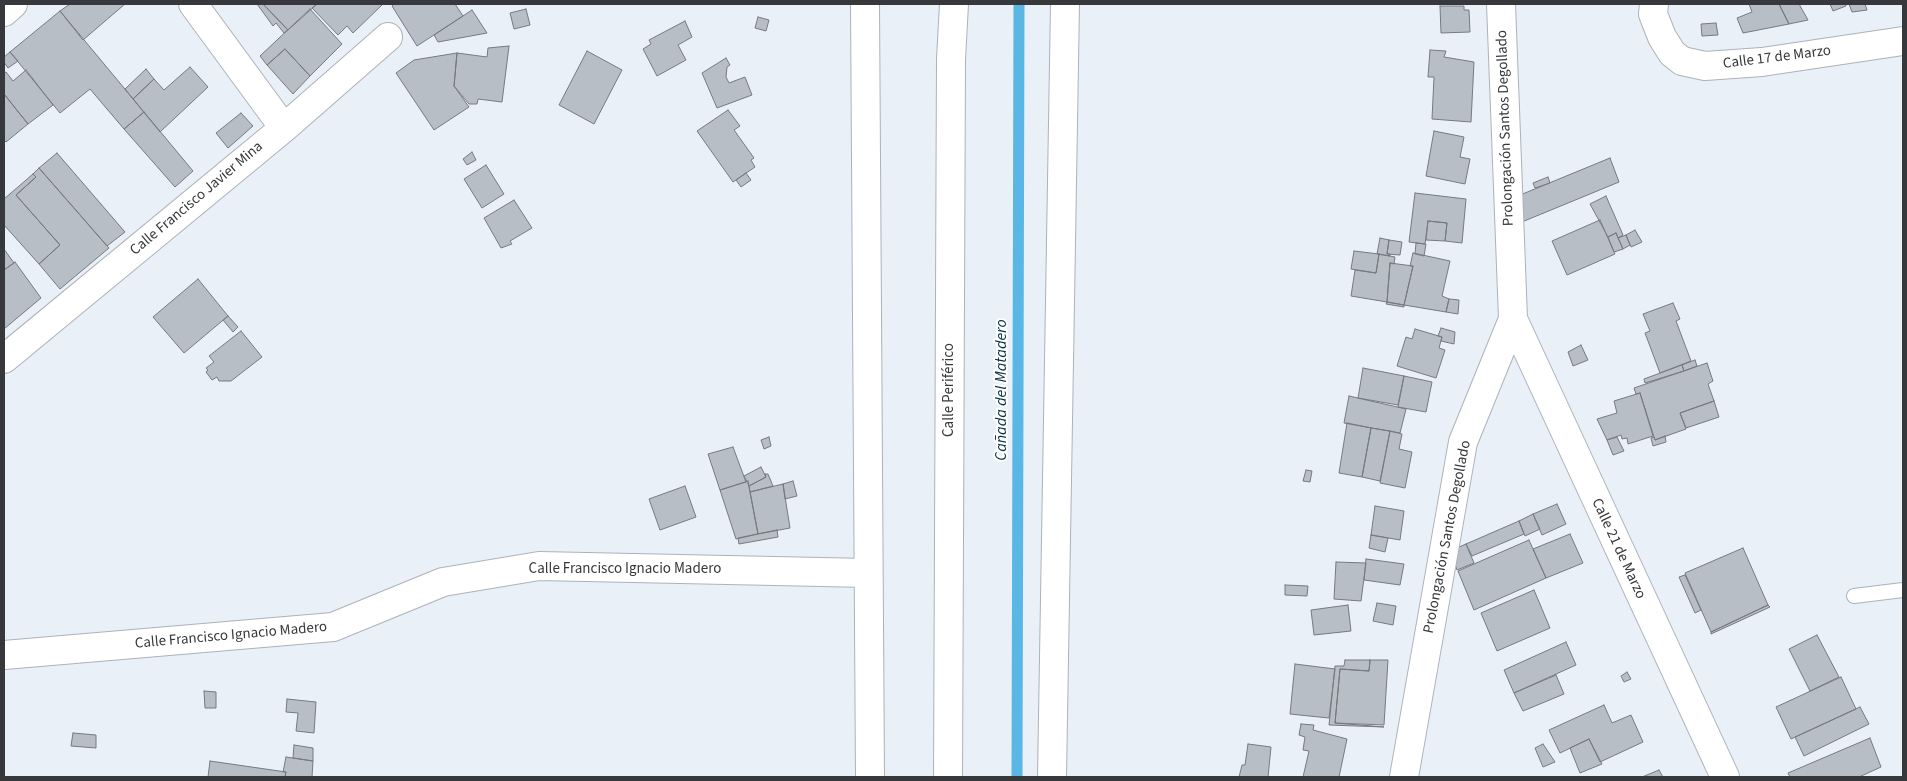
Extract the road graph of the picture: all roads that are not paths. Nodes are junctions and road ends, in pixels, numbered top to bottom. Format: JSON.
{"nodes":[{"id":1,"x":13,"y":4,"type":"edge"},
{"id":2,"x":193,"y":4,"type":"edge"},
{"id":3,"x":864,"y":4,"type":"edge"},
{"id":4,"x":954,"y":4,"type":"edge"},
{"id":5,"x":1065,"y":4,"type":"edge"},
{"id":6,"x":1501,"y":4,"type":"edge"},
{"id":7,"x":1654,"y":4,"type":"edge"},
{"id":8,"x":4,"y":12,"type":"edge"},
{"id":9,"x":388,"y":37,"type":"dead end"},
{"id":10,"x":1903,"y":41,"type":"edge"},
{"id":11,"x":284,"y":128,"type":"junction"},
{"id":12,"x":1513,"y":319,"type":"junction"},
{"id":13,"x":4,"y":359,"type":"edge"},
{"id":14,"x":868,"y":573,"type":"junction"},
{"id":15,"x":1903,"y":590,"type":"edge"},
{"id":16,"x":1854,"y":596,"type":"dead end"},
{"id":17,"x":4,"y":655,"type":"edge"},
{"id":18,"x":870,"y":777,"type":"edge"},
{"id":19,"x":948,"y":777,"type":"edge"},
{"id":20,"x":1052,"y":777,"type":"edge"},
{"id":21,"x":1404,"y":777,"type":"edge"},
{"id":22,"x":1725,"y":777,"type":"edge"}],
"edges":[{"from":1,"to":8,"type":"main road"},
{"from":2,"to":11,"type":"main road"},
{"from":3,"to":14,"type":"main road"},
{"from":4,"to":19,"type":"main road","name":"Calle Periférico"},
{"from":5,"to":20,"type":"main road"},
{"from":6,"to":12,"type":"main road","name":"Prolongación Santos Degollado"},
{"from":7,"to":10,"type":"main road","name":"Calle 17 de Marzo"},
{"from":9,"to":11,"type":"main road","name":"Calle Francisco Javier Mina"},
{"from":11,"to":13,"type":"main road","name":"Calle Francisco Javier Mina"},
{"from":12,"to":21,"type":"main road","name":"Prolongación Santos Degollado"},
{"from":12,"to":22,"type":"main road","name":"Calle 21 de Marzo"},
{"from":14,"to":17,"type":"main road","name":"Calle Francisco Ignacio Madero"},
{"from":14,"to":18,"type":"main road"},
{"from":15,"to":16,"type":"lane"}]}
